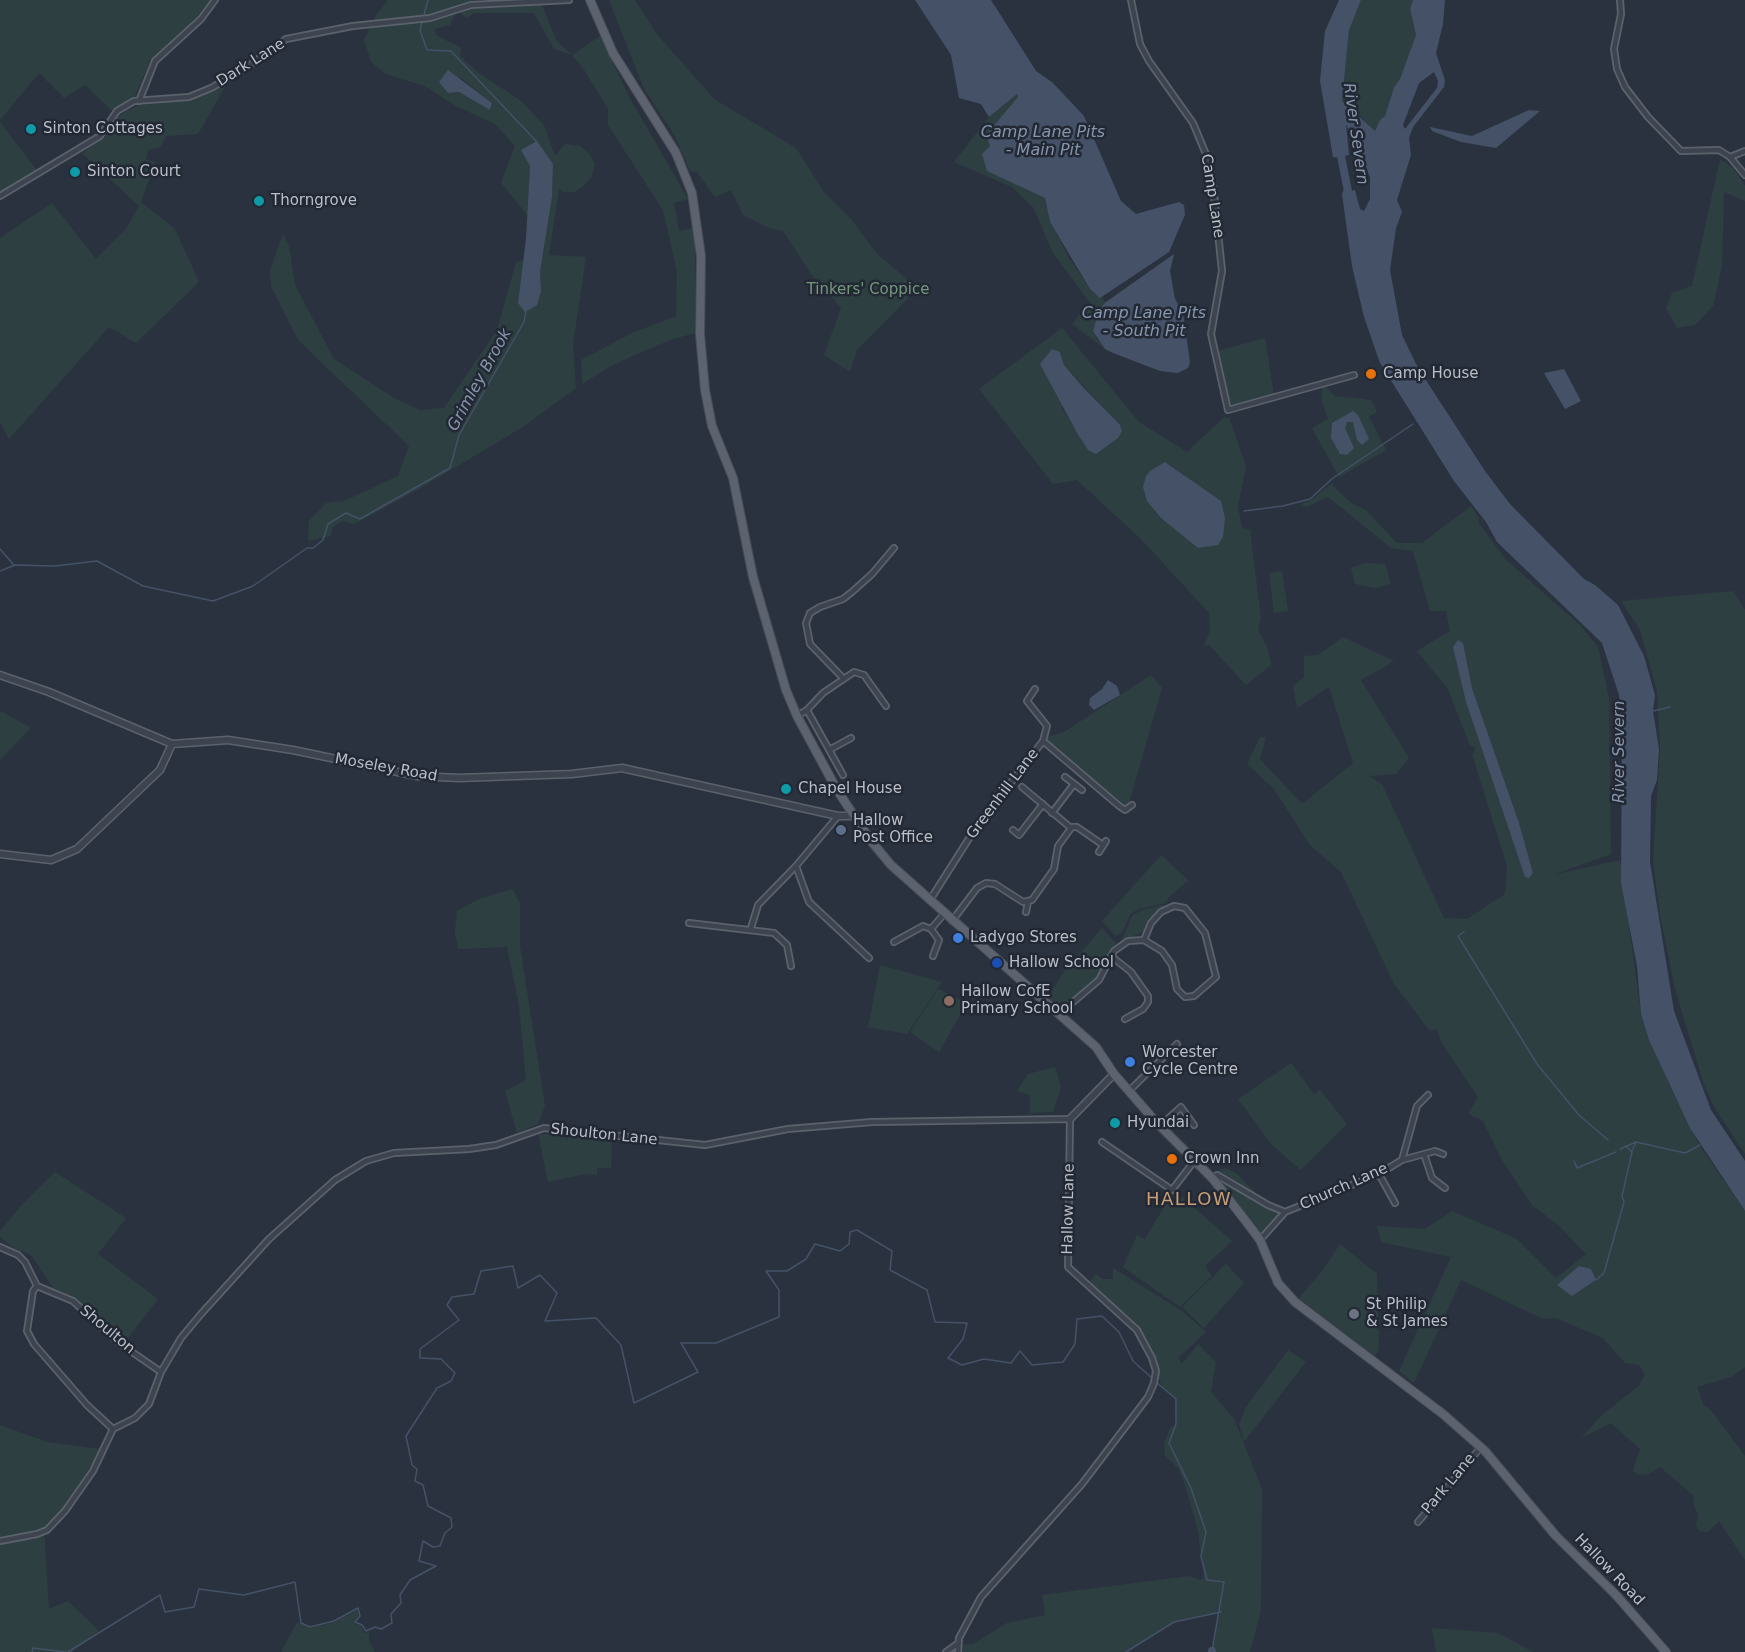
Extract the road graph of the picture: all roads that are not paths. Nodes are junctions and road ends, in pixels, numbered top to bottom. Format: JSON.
{"nodes":[{"id":1,"x":215,"y":0,"type":"edge"},
{"id":2,"x":569,"y":0,"type":"edge"},
{"id":3,"x":590,"y":0,"type":"edge"},
{"id":4,"x":1131,"y":0,"type":"edge"},
{"id":5,"x":1620,"y":0,"type":"edge"},
{"id":6,"x":139,"y":100,"type":"junction"},
{"id":7,"x":1745,"y":151,"type":"edge"},
{"id":8,"x":1730,"y":157,"type":"junction"},
{"id":9,"x":1745,"y":175,"type":"edge"},
{"id":10,"x":0,"y":196,"type":"edge"},
{"id":11,"x":1354,"y":375,"type":"dead end"},
{"id":12,"x":894,"y":548,"type":"dead end"},
{"id":13,"x":0,"y":675,"type":"edge"},
{"id":14,"x":843,"y":678,"type":"junction"},
{"id":15,"x":1035,"y":689,"type":"dead end"},
{"id":16,"x":886,"y":706,"type":"dead end"},
{"id":17,"x":807,"y":710,"type":"junction"},
{"id":18,"x":797,"y":716,"type":"junction"},
{"id":19,"x":851,"y":738,"type":"dead end"},
{"id":20,"x":1043,"y":741,"type":"junction"},
{"id":21,"x":172,"y":744,"type":"junction"},
{"id":22,"x":829,"y":750,"type":"junction"},
{"id":23,"x":843,"y":775,"type":"dead end"},
{"id":24,"x":1065,"y":777,"type":"dead end"},
{"id":25,"x":1074,"y":784,"type":"junction"},
{"id":26,"x":1022,"y":787,"type":"dead end"},
{"id":27,"x":1082,"y":790,"type":"dead end"},
{"id":28,"x":1042,"y":804,"type":"junction"},
{"id":29,"x":1132,"y":805,"type":"dead end"},
{"id":30,"x":1052,"y":813,"type":"junction"},
{"id":31,"x":838,"y":816,"type":"junction"},
{"id":32,"x":854,"y":816,"type":"junction"},
{"id":33,"x":1071,"y":828,"type":"junction"},
{"id":34,"x":1013,"y":830,"type":"dead end"},
{"id":35,"x":1099,"y":852,"type":"dead end"},
{"id":36,"x":0,"y":854,"type":"edge"},
{"id":37,"x":796,"y":866,"type":"junction"},
{"id":38,"x":930,"y":900,"type":"junction"},
{"id":39,"x":1028,"y":902,"type":"junction"},
{"id":40,"x":1026,"y":912,"type":"dead end"},
{"id":41,"x":944,"y":914,"type":"junction"},
{"id":42,"x":952,"y":921,"type":"junction"},
{"id":43,"x":691,"y":924,"type":"dead end"},
{"id":44,"x":751,"y":928,"type":"junction"},
{"id":45,"x":931,"y":928,"type":"junction"},
{"id":46,"x":1144,"y":940,"type":"junction"},
{"id":47,"x":894,"y":942,"type":"dead end"},
{"id":48,"x":933,"y":956,"type":"dead end"},
{"id":49,"x":1112,"y":956,"type":"junction"},
{"id":50,"x":869,"y":958,"type":"dead end"},
{"id":51,"x":784,"y":963,"type":"dead end"},
{"id":52,"x":1059,"y":1014,"type":"junction"},
{"id":53,"x":1125,"y":1019,"type":"dead end"},
{"id":54,"x":1178,"y":1044,"type":"dead end"},
{"id":55,"x":1114,"y":1074,"type":"junction"},
{"id":56,"x":1129,"y":1091,"type":"junction"},
{"id":57,"x":1428,"y":1095,"type":"dead end"},
{"id":58,"x":1070,"y":1119,"type":"junction"},
{"id":59,"x":1194,"y":1125,"type":"dead end"},
{"id":60,"x":1160,"y":1126,"type":"junction"},
{"id":61,"x":1102,"y":1142,"type":"dead end"},
{"id":62,"x":1424,"y":1154,"type":"junction"},
{"id":63,"x":1443,"y":1154,"type":"dead end"},
{"id":64,"x":1195,"y":1160,"type":"junction"},
{"id":65,"x":1402,"y":1160,"type":"junction"},
{"id":66,"x":1379,"y":1174,"type":"junction"},
{"id":67,"x":1213,"y":1179,"type":"junction"},
{"id":68,"x":1445,"y":1188,"type":"dead end"},
{"id":69,"x":1395,"y":1203,"type":"dead end"},
{"id":70,"x":1285,"y":1212,"type":"junction"},
{"id":71,"x":1260,"y":1240,"type":"junction"},
{"id":72,"x":0,"y":1247,"type":"edge"},
{"id":73,"x":37,"y":1286,"type":"junction"},
{"id":74,"x":161,"y":1372,"type":"junction"},
{"id":75,"x":113,"y":1429,"type":"junction"},
{"id":76,"x":1481,"y":1448,"type":"junction"},
{"id":77,"x":1418,"y":1522,"type":"dead end"},
{"id":78,"x":0,"y":1540,"type":"edge"},
{"id":79,"x":957,"y":1644,"type":"junction"},
{"id":80,"x":945,"y":1652,"type":"edge"},
{"id":81,"x":958,"y":1652,"type":"edge"},
{"id":82,"x":1666,"y":1652,"type":"edge"}],
"edges":[{"from":1,"to":6,"type":"street"},
{"from":2,"to":6,"type":"street","name":"Dark Lane"},
{"from":3,"to":18,"type":"main road","name":"Hallow Road"},
{"from":4,"to":11,"type":"street","name":"Camp Lane"},
{"from":5,"to":8,"type":"street"},
{"from":6,"to":10,"type":"street","name":"Dark Lane"},
{"from":7,"to":8,"type":"street"},
{"from":8,"to":9,"type":"street"},
{"from":12,"to":14,"type":"street"},
{"from":13,"to":21,"type":"street"},
{"from":14,"to":16,"type":"street"},
{"from":14,"to":17,"type":"street"},
{"from":15,"to":20,"type":"street","name":"Greenhill Lane"},
{"from":17,"to":18,"type":"street"},
{"from":17,"to":22,"type":"street"},
{"from":18,"to":32,"type":"main road","name":"Hallow Road"},
{"from":19,"to":22,"type":"street"},
{"from":20,"to":29,"type":"street"},
{"from":20,"to":38,"type":"street","name":"Greenhill Lane"},
{"from":21,"to":31,"type":"street","name":"Moseley Road"},
{"from":21,"to":36,"type":"street"},
{"from":22,"to":23,"type":"street"},
{"from":24,"to":25,"type":"street"},
{"from":25,"to":27,"type":"street"},
{"from":25,"to":30,"type":"street"},
{"from":26,"to":28,"type":"street"},
{"from":28,"to":30,"type":"street"},
{"from":28,"to":34,"type":"street"},
{"from":30,"to":33,"type":"street"},
{"from":31,"to":32,"type":"street","name":"Moseley Road"},
{"from":31,"to":37,"type":"street"},
{"from":32,"to":38,"type":"main road","name":"Hallow Road"},
{"from":33,"to":35,"type":"street"},
{"from":33,"to":39,"type":"street"},
{"from":37,"to":44,"type":"street"},
{"from":37,"to":50,"type":"street"},
{"from":38,"to":41,"type":"main road","name":"Hallow Road"},
{"from":39,"to":40,"type":"street"},
{"from":39,"to":42,"type":"street"},
{"from":41,"to":42,"type":"main road","name":"Hallow Road"},
{"from":41,"to":45,"type":"street"},
{"from":42,"to":52,"type":"main road","name":"Hallow Road"},
{"from":43,"to":44,"type":"street"},
{"from":44,"to":51,"type":"street"},
{"from":45,"to":47,"type":"street"},
{"from":45,"to":48,"type":"street"},
{"from":46,"to":46,"type":"street"},
{"from":46,"to":49,"type":"street"},
{"from":49,"to":52,"type":"street"},
{"from":49,"to":53,"type":"street"},
{"from":52,"to":55,"type":"main road","name":"Hallow Road"},
{"from":54,"to":56,"type":"street"},
{"from":55,"to":56,"type":"main road","name":"Hallow Road"},
{"from":55,"to":58,"type":"street"},
{"from":56,"to":60,"type":"main road","name":"Hallow Road"},
{"from":57,"to":65,"type":"street","name":"Church Lane"},
{"from":58,"to":74,"type":"street","name":"Shoulton Lane"},
{"from":58,"to":79,"type":"street","name":"Hallow Lane"},
{"from":59,"to":60,"type":"street"},
{"from":60,"to":64,"type":"main road","name":"Hallow Road"},
{"from":61,"to":64,"type":"street"},
{"from":62,"to":63,"type":"street","name":"Church Lane"},
{"from":62,"to":65,"type":"street","name":"Church Lane"},
{"from":62,"to":68,"type":"street"},
{"from":64,"to":67,"type":"main road","name":"Hallow Road"},
{"from":65,"to":66,"type":"street","name":"Church Lane"},
{"from":66,"to":69,"type":"street"},
{"from":66,"to":70,"type":"street","name":"Church Lane"},
{"from":67,"to":70,"type":"street","name":"Church Lane"},
{"from":67,"to":71,"type":"main road","name":"Hallow Road"},
{"from":70,"to":71,"type":"street","name":"Church Lane"},
{"from":71,"to":76,"type":"main road","name":"Hallow Road"},
{"from":72,"to":73,"type":"street"},
{"from":73,"to":74,"type":"street","name":"Shoulton"},
{"from":73,"to":75,"type":"street"},
{"from":74,"to":75,"type":"street","name":"Shoulton Lane"},
{"from":75,"to":78,"type":"street"},
{"from":76,"to":77,"type":"street","name":"Park Lane"},
{"from":76,"to":82,"type":"main road","name":"Hallow Road"},
{"from":79,"to":80,"type":"street"},
{"from":79,"to":81,"type":"street"}]}
